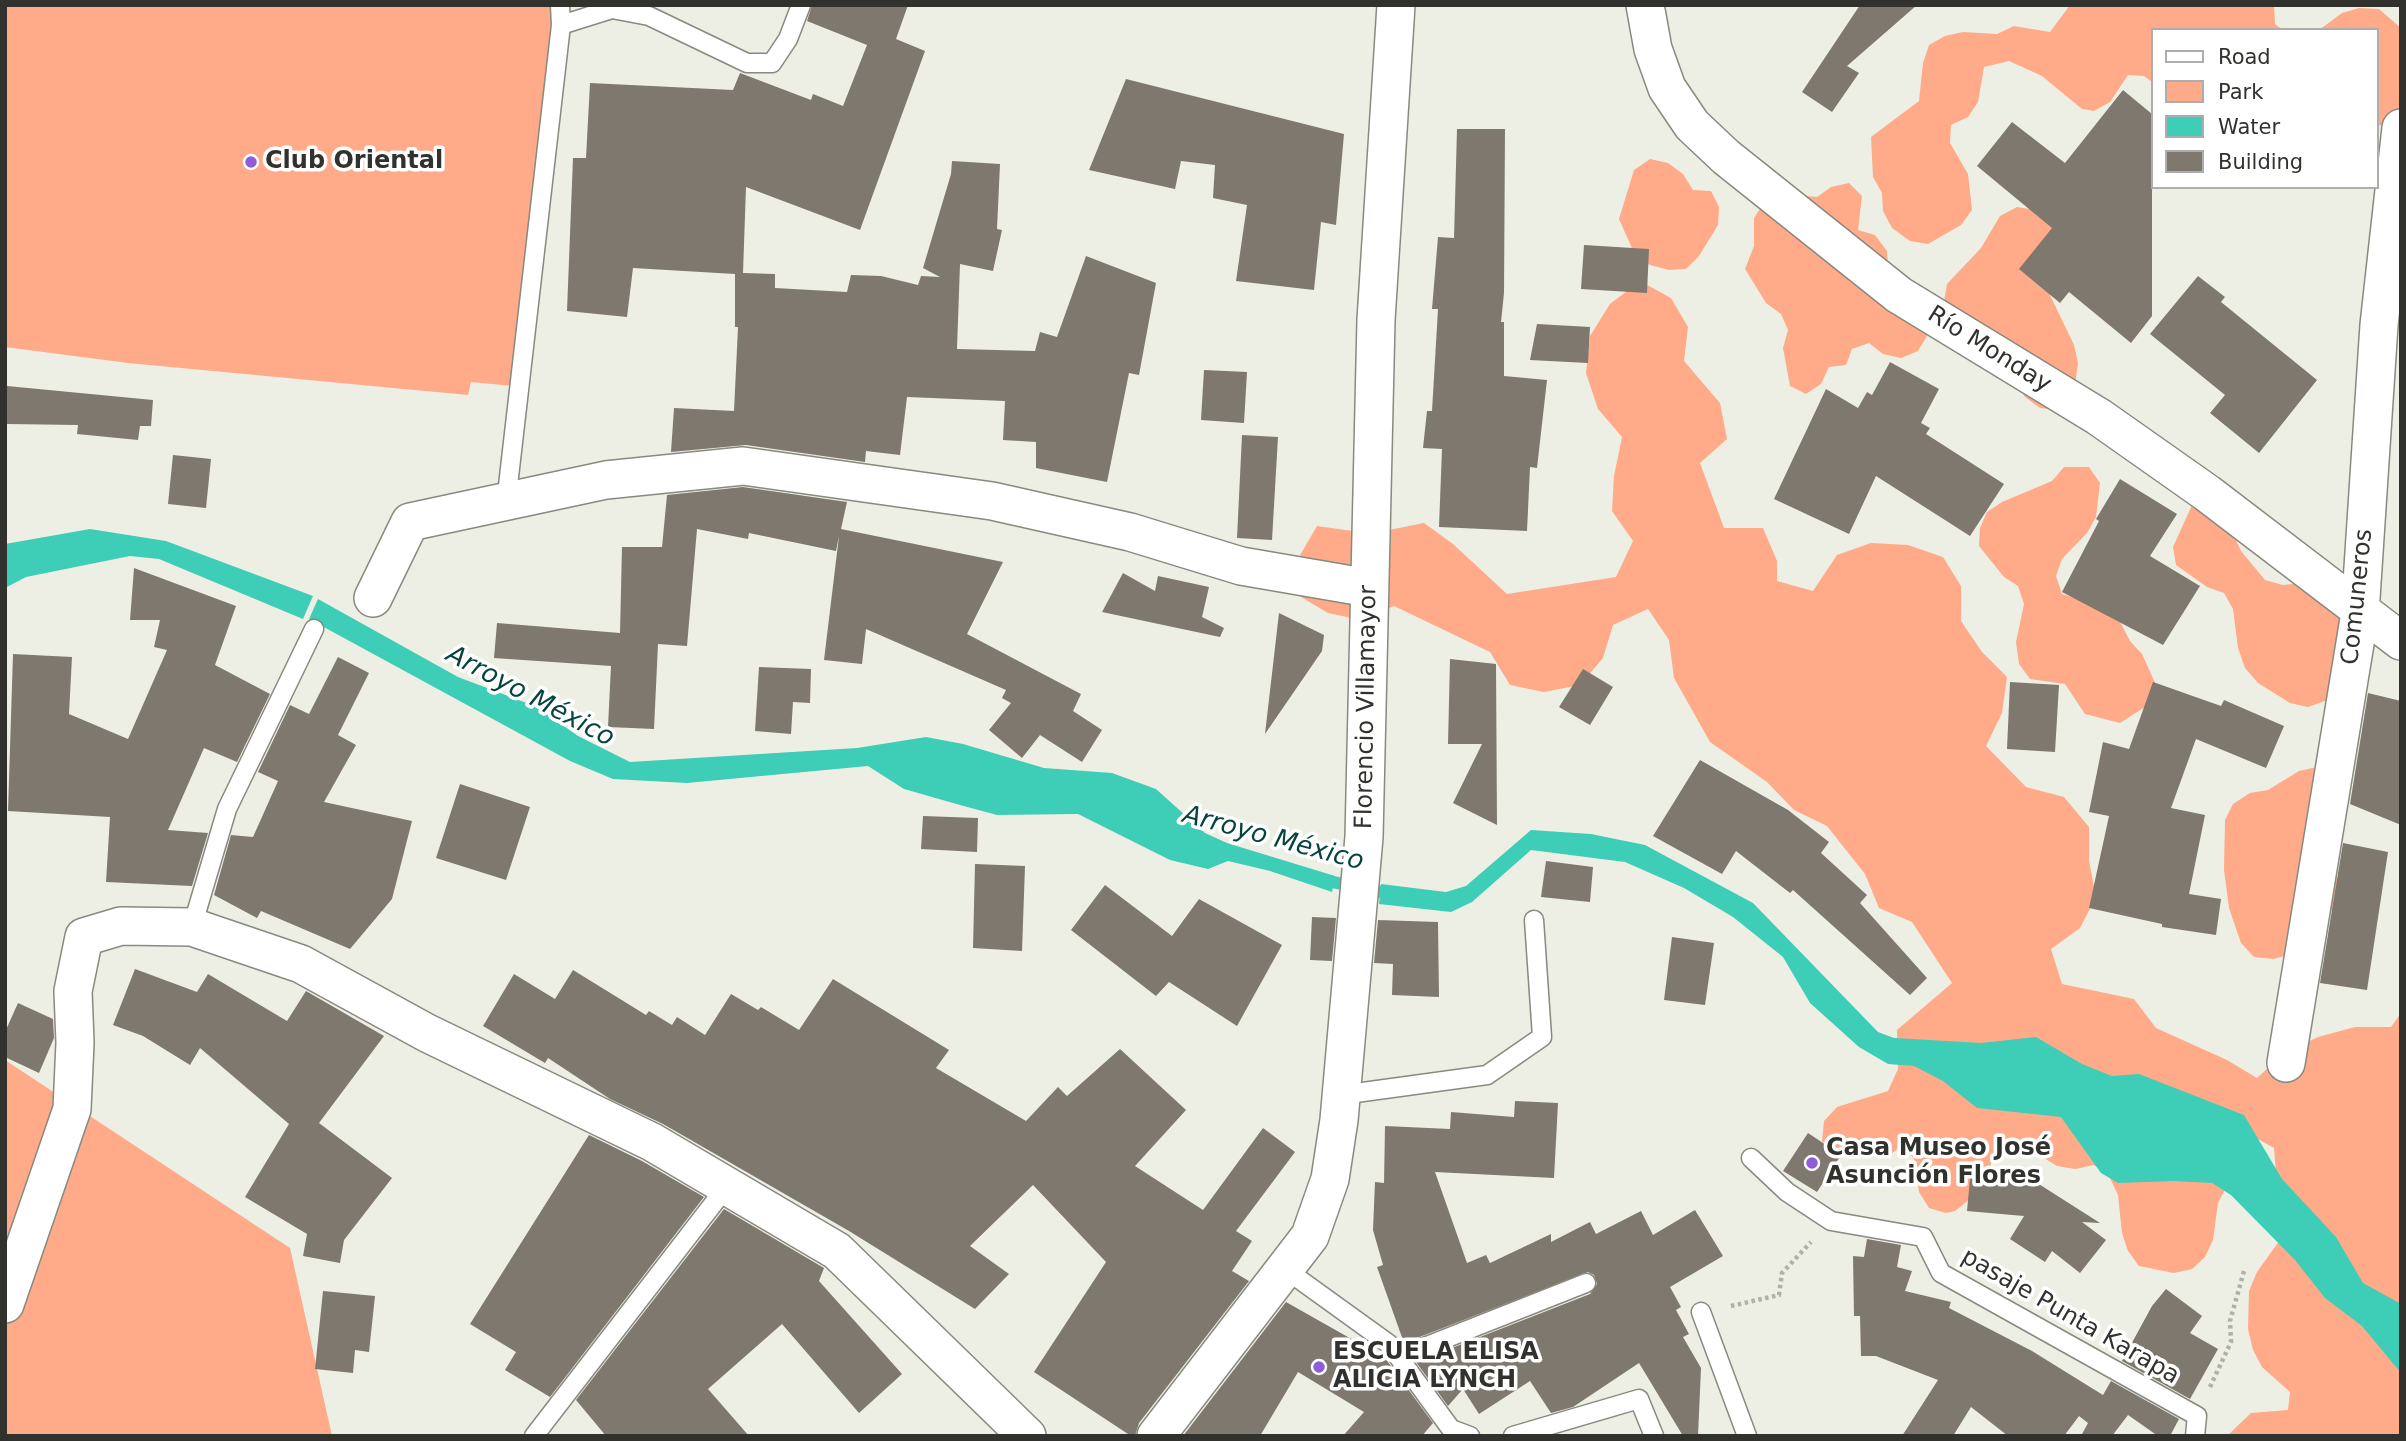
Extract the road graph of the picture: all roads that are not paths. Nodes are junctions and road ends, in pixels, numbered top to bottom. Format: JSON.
{"nodes":[{"id":1,"x":560,"y":5,"type":"edge"},
{"id":2,"x":801,"y":5,"type":"edge"},
{"id":3,"x":1396,"y":5,"type":"edge"},
{"id":4,"x":1645,"y":5,"type":"edge"},
{"id":5,"x":561,"y":25,"type":"junction"},
{"id":6,"x":2401,"y":128,"type":"edge"},
{"id":7,"x":506,"y":503,"type":"junction"},
{"id":8,"x":1369,"y":588,"type":"junction"},
{"id":9,"x":373,"y":598,"type":"dead end"},
{"id":10,"x":2360,"y":613,"type":"junction"},
{"id":11,"x":314,"y":629,"type":"dead end"},
{"id":12,"x":2401,"y":641,"type":"edge"},
{"id":13,"x":1534,"y":920,"type":"dead end"},
{"id":14,"x":192,"y":927,"type":"junction"},
{"id":15,"x":2286,"y":1063,"type":"dead end"},
{"id":16,"x":1341,"y":1095,"type":"junction"},
{"id":17,"x":1751,"y":1158,"type":"dead end"},
{"id":18,"x":727,"y":1186,"type":"junction"},
{"id":19,"x":1285,"y":1269,"type":"junction"},
{"id":20,"x":1586,"y":1283,"type":"dead end"},
{"id":21,"x":5,"y":1304,"type":"edge"},
{"id":22,"x":1701,"y":1312,"type":"road end"},
{"id":23,"x":1399,"y":1357,"type":"junction"},
{"id":24,"x":1448,"y":1432,"type":"edge"},
{"id":25,"x":534,"y":1436,"type":"edge"},
{"id":26,"x":1027,"y":1436,"type":"edge"},
{"id":27,"x":1156,"y":1436,"type":"edge"},
{"id":28,"x":1470,"y":1436,"type":"edge"},
{"id":29,"x":1513,"y":1436,"type":"edge"},
{"id":30,"x":1654,"y":1436,"type":"edge"},
{"id":31,"x":1747,"y":1436,"type":"edge"},
{"id":32,"x":2195,"y":1436,"type":"edge"}],
"edges":[{"from":1,"to":5,"type":"lane"},
{"from":2,"to":5,"type":"lane"},
{"from":3,"to":8,"type":"street","name":"Florencio Villamayor"},
{"from":4,"to":10,"type":"street","name":"Río Monday"},
{"from":5,"to":7,"type":"lane"},
{"from":6,"to":10,"type":"street","name":"Comuneros"},
{"from":7,"to":8,"type":"street"},
{"from":7,"to":9,"type":"street"},
{"from":8,"to":16,"type":"street","name":"Florencio Villamayor"},
{"from":10,"to":12,"type":"street","name":"Río Monday"},
{"from":10,"to":15,"type":"street","name":"Comuneros"},
{"from":11,"to":14,"type":"lane"},
{"from":13,"to":16,"type":"lane"},
{"from":14,"to":18,"type":"street"},
{"from":14,"to":21,"type":"street"},
{"from":16,"to":19,"type":"street","name":"Florencio Villamayor"},
{"from":17,"to":32,"type":"lane","name":"pasaje Punta Karapa"},
{"from":18,"to":25,"type":"lane"},
{"from":18,"to":26,"type":"street"},
{"from":19,"to":23,"type":"lane"},
{"from":19,"to":27,"type":"street","name":"Florencio Villamayor"},
{"from":20,"to":23,"type":"lane"},
{"from":22,"to":31,"type":"lane"},
{"from":23,"to":24,"type":"lane"},
{"from":24,"to":28,"type":"lane"},
{"from":29,"to":30,"type":"lane"}]}
